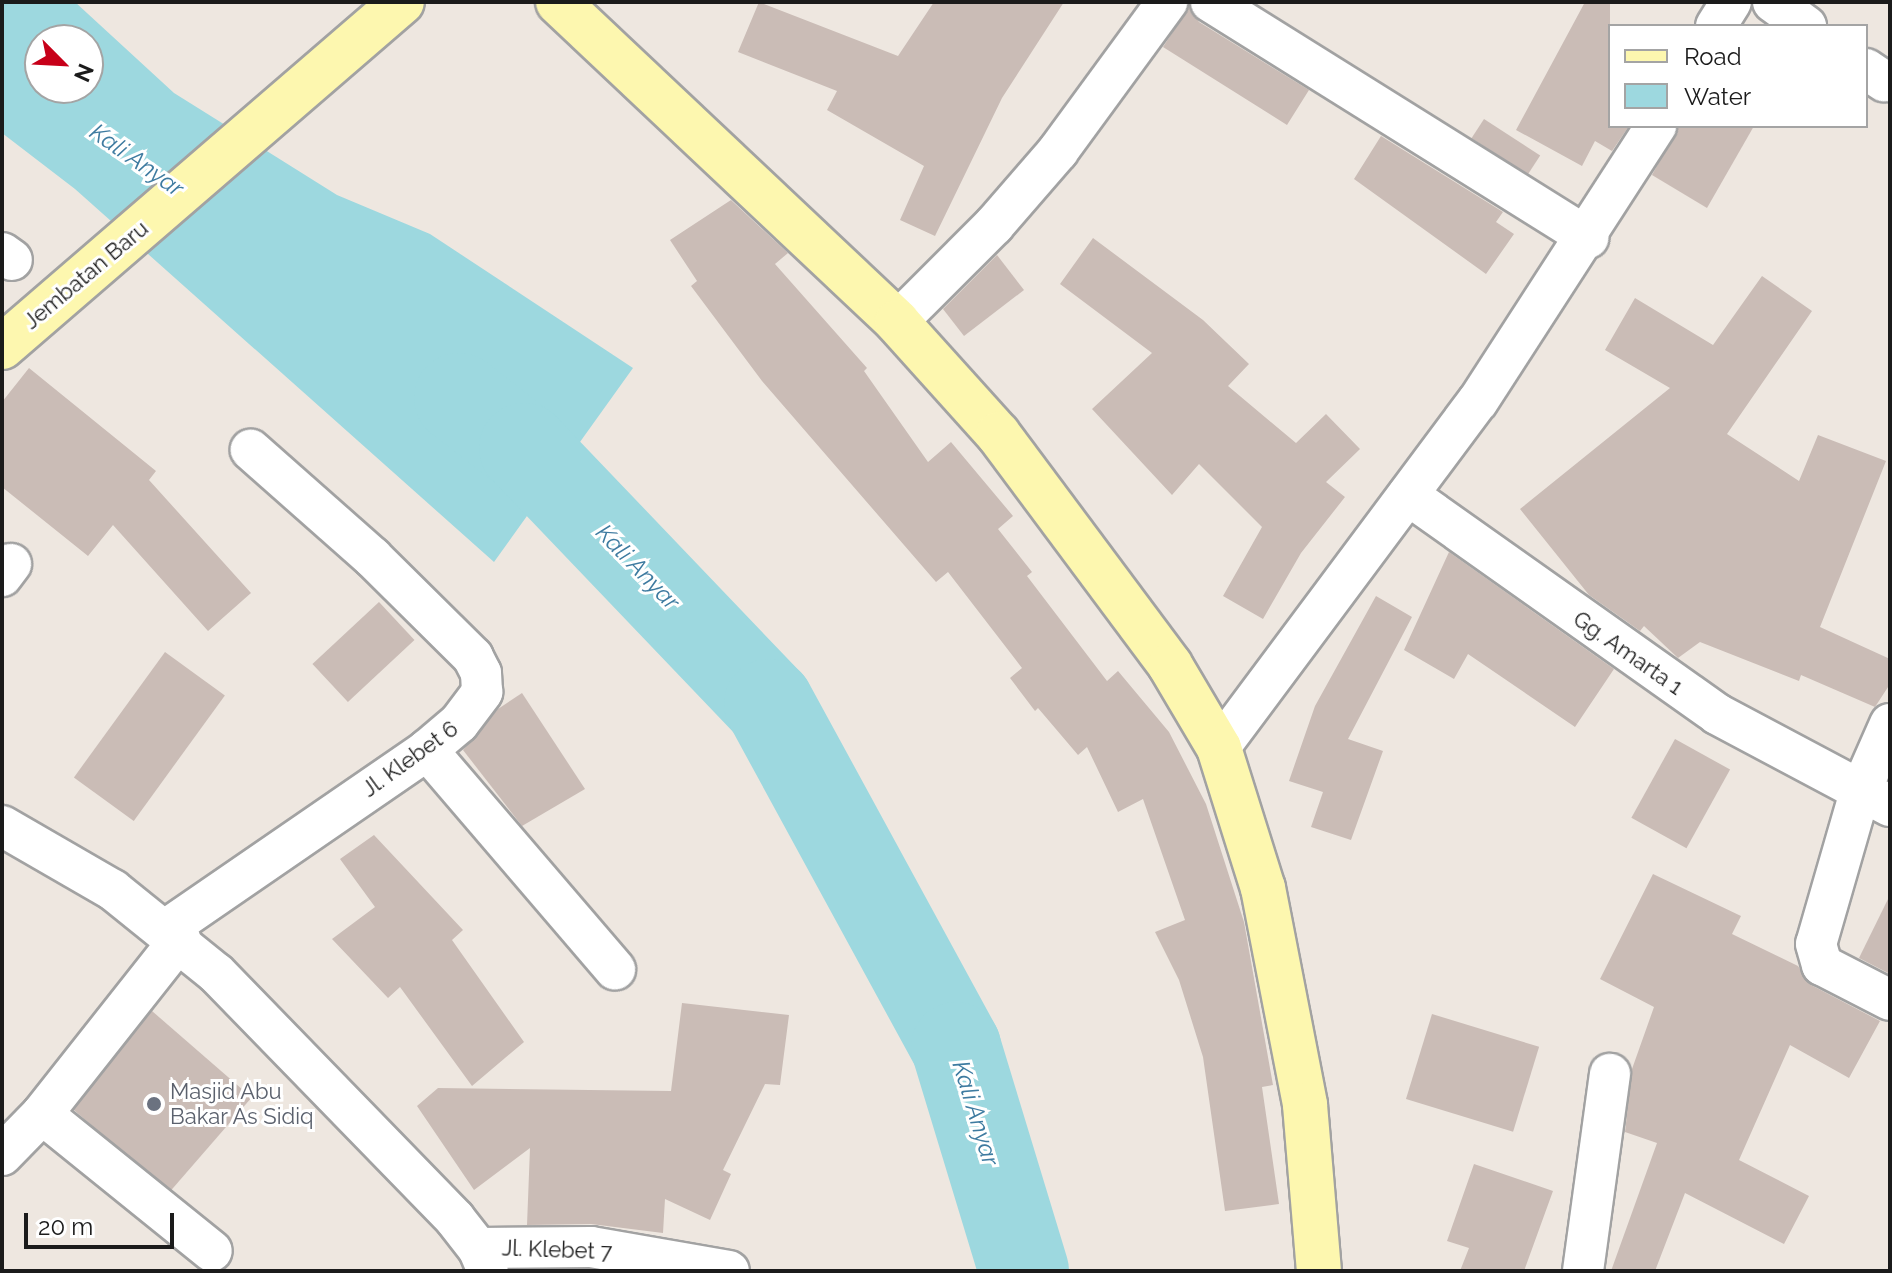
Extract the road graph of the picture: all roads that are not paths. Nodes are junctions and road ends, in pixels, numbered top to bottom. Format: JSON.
{"nodes":[{"id":1,"x":402,"y":2,"type":"edge"},
{"id":2,"x":558,"y":2,"type":"edge"},
{"id":3,"x":1167,"y":2,"type":"edge"},
{"id":4,"x":1211,"y":2,"type":"edge"},
{"id":5,"x":1731,"y":2,"type":"edge"},
{"id":6,"x":1773,"y":2,"type":"edge"},
{"id":7,"x":1717,"y":24,"type":"edge"},
{"id":8,"x":1803,"y":24,"type":"edge"},
{"id":9,"x":1655,"y":128,"type":"edge"},
{"id":10,"x":1588,"y":238,"type":"junction"},
{"id":11,"x":897,"y":322,"type":"junction"},
{"id":12,"x":5,"y":344,"type":"edge"},
{"id":13,"x":251,"y":450,"type":"dead end"},
{"id":14,"x":1408,"y":495,"type":"junction"},
{"id":15,"x":1890,"y":724,"type":"edge"},
{"id":16,"x":1219,"y":748,"type":"junction"},
{"id":17,"x":427,"y":750,"type":"junction"},
{"id":18,"x":1875,"y":799,"type":"edge"},
{"id":19,"x":2,"y":826,"type":"edge"},
{"id":20,"x":174,"y":934,"type":"junction"},
{"id":21,"x":615,"y":969,"type":"dead end"},
{"id":22,"x":1890,"y":1000,"type":"edge"},
{"id":23,"x":1610,"y":1074,"type":"dead end"},
{"id":24,"x":42,"y":1114,"type":"junction"},
{"id":25,"x":2,"y":1155,"type":"edge"},
{"id":26,"x":212,"y":1251,"type":"dead end"},
{"id":27,"x":483,"y":1260,"type":"edge"},
{"id":28,"x":729,"y":1271,"type":"edge"},
{"id":29,"x":1319,"y":1271,"type":"edge"},
{"id":30,"x":1583,"y":1271,"type":"edge"}],
"edges":[{"from":1,"to":12,"type":"street","name":"Jembatan Baru"},
{"from":2,"to":11,"type":"street"},
{"from":3,"to":11,"type":"street"},
{"from":4,"to":10,"type":"street"},
{"from":5,"to":7,"type":"street"},
{"from":6,"to":8,"type":"street"},
{"from":9,"to":10,"type":"street"},
{"from":10,"to":14,"type":"street"},
{"from":11,"to":16,"type":"street"},
{"from":13,"to":17,"type":"street","name":"Jl. Klebet 6"},
{"from":14,"to":16,"type":"street"},
{"from":14,"to":18,"type":"street","name":"Gg. Amarta 1"},
{"from":15,"to":18,"type":"street"},
{"from":16,"to":29,"type":"street"},
{"from":17,"to":20,"type":"street","name":"Jl. Klebet 6"},
{"from":17,"to":21,"type":"street"},
{"from":18,"to":22,"type":"street"},
{"from":19,"to":20,"type":"street"},
{"from":20,"to":24,"type":"street","name":"Jl. Klebet 6"},
{"from":20,"to":27,"type":"street"},
{"from":23,"to":30,"type":"street"},
{"from":24,"to":25,"type":"street","name":"Jl. Klebet 6"},
{"from":24,"to":26,"type":"street"},
{"from":27,"to":28,"type":"street","name":"Jl. Klebet 7"}]}
